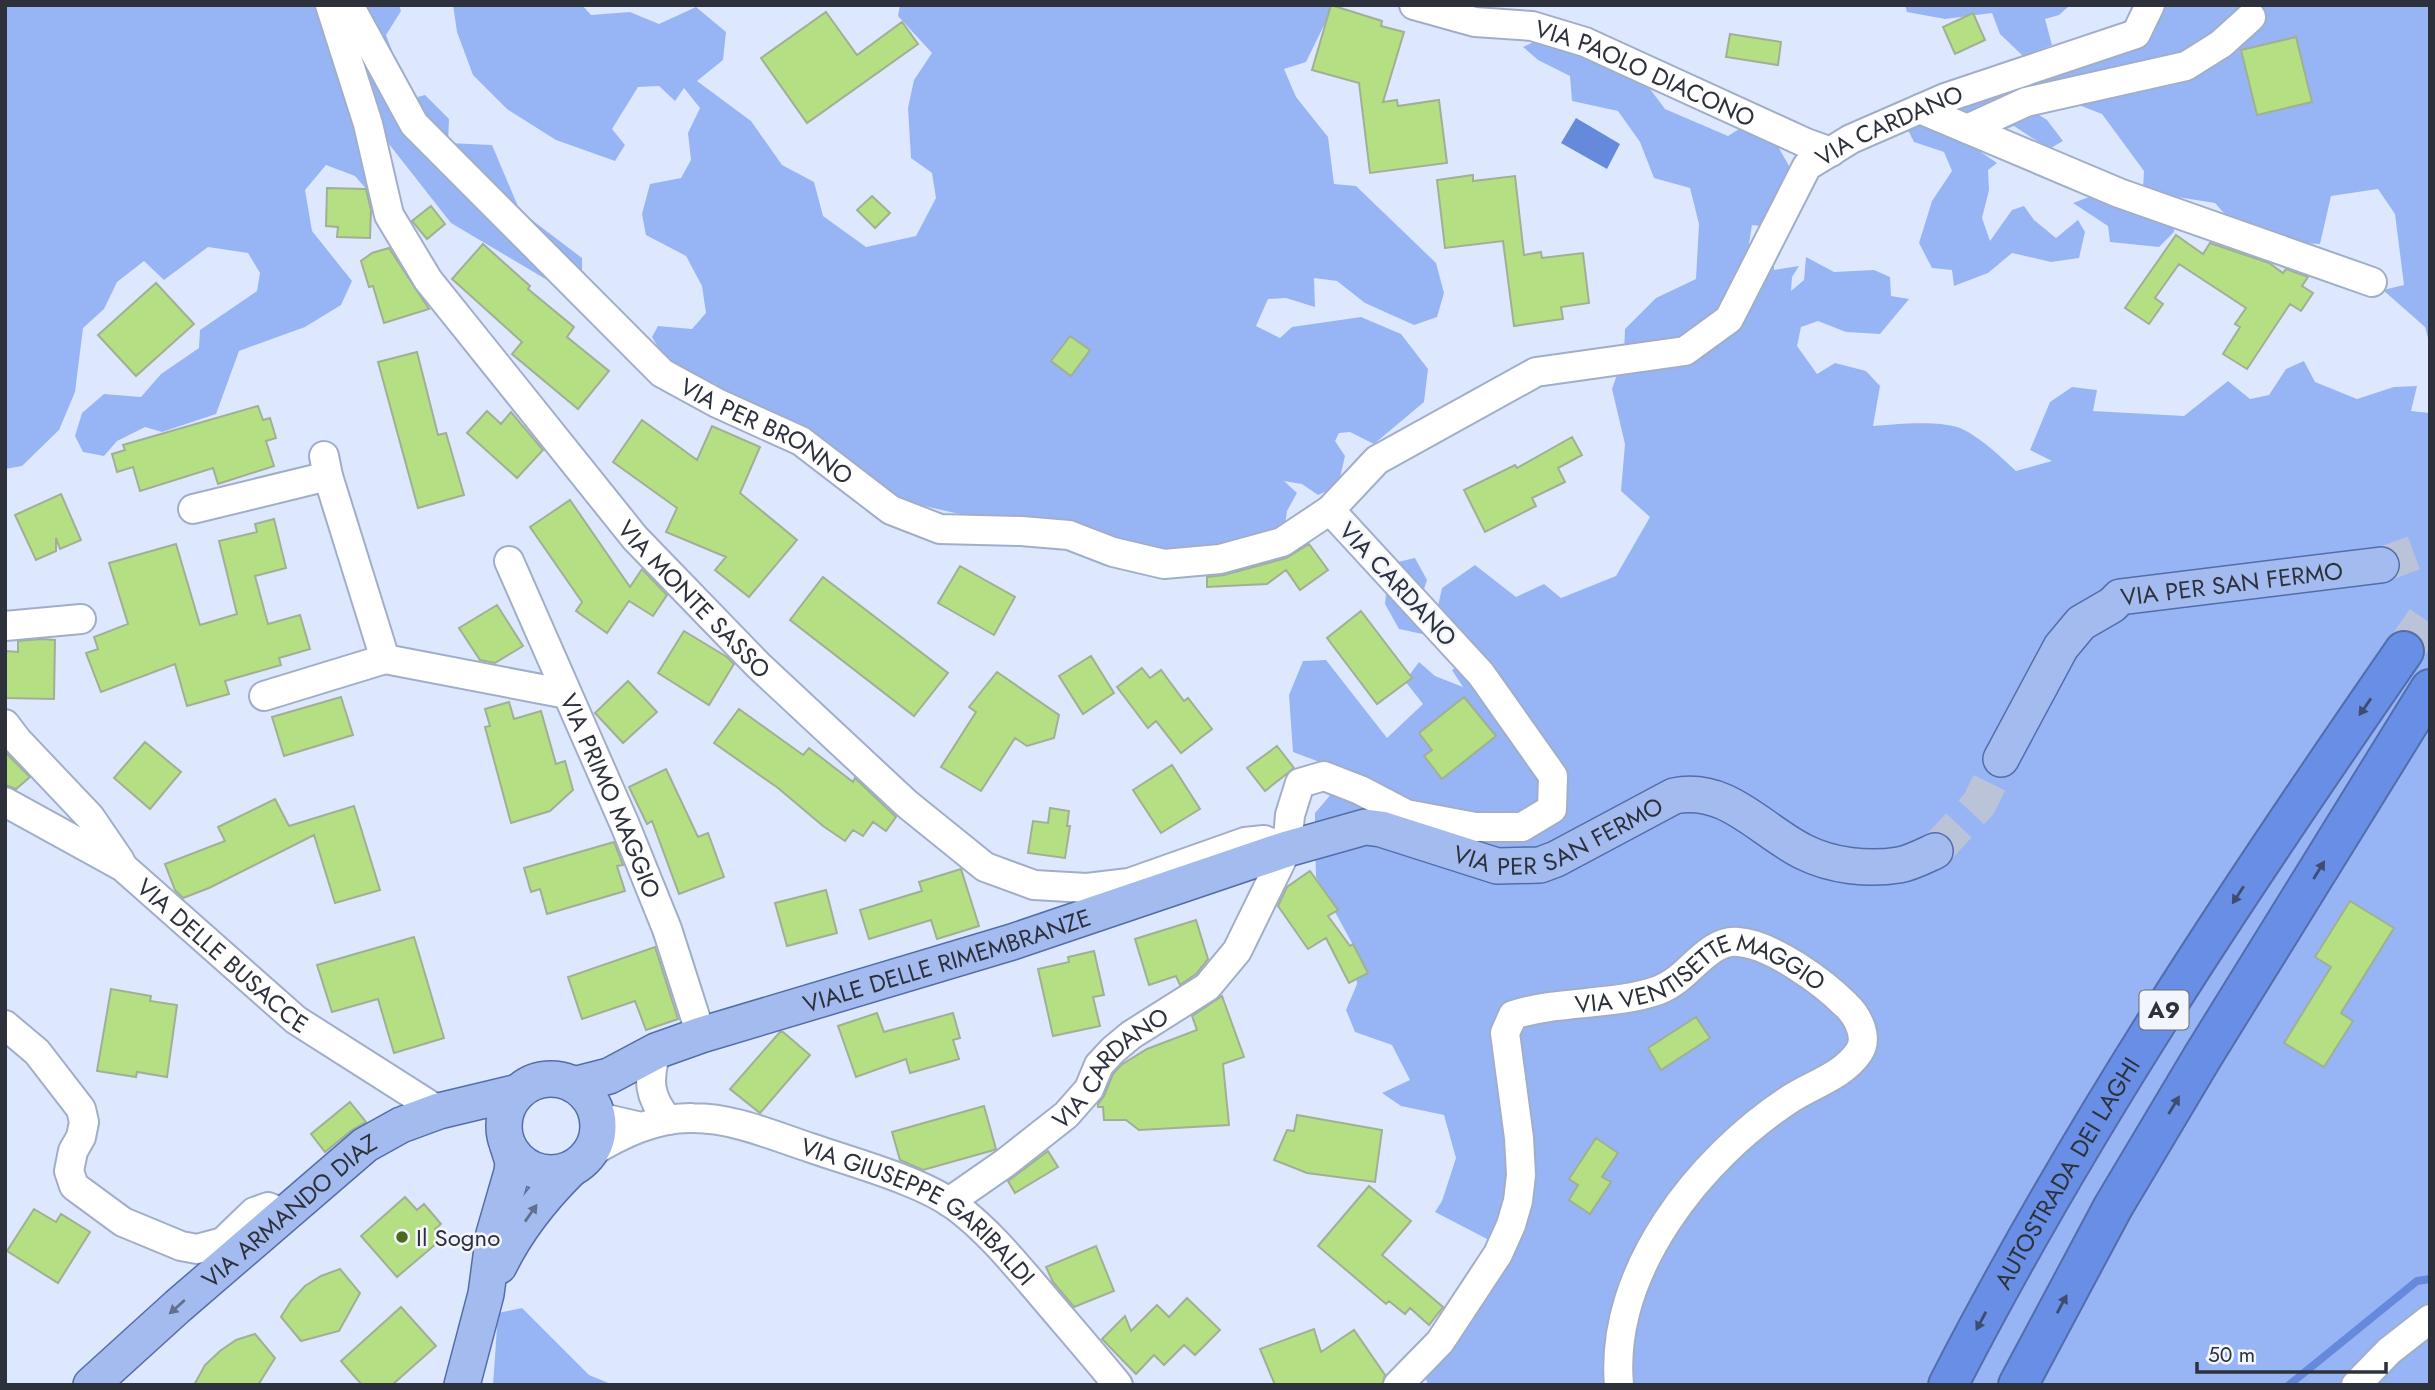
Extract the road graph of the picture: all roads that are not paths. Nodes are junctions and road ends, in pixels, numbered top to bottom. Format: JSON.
{"nodes":[{"id":1,"x":330,"y":5,"type":"edge"},
{"id":2,"x":349,"y":5,"type":"edge"},
{"id":3,"x":1414,"y":5,"type":"edge"},
{"id":4,"x":2150,"y":5,"type":"edge"},
{"id":5,"x":2251,"y":17,"type":"dead end"},
{"id":6,"x":1920,"y":109,"type":"junction"},
{"id":7,"x":1967,"y":129,"type":"junction"},
{"id":8,"x":1830,"y":152,"type":"junction"},
{"id":9,"x":2372,"y":282,"type":"dead end"},
{"id":10,"x":193,"y":509,"type":"dead end"},
{"id":11,"x":1330,"y":510,"type":"junction"},
{"id":12,"x":509,"y":561,"type":"dead end"},
{"id":13,"x":2381,"y":565,"type":"tunnel mouth"},
{"id":14,"x":81,"y":619,"type":"dead end"},
{"id":15,"x":5,"y":626,"type":"edge"},
{"id":16,"x":2404,"y":651,"type":"tunnel mouth"},
{"id":17,"x":385,"y":659,"type":"junction"},
{"id":18,"x":2430,"y":689,"type":"edge"},
{"id":19,"x":567,"y":694,"type":"junction"},
{"id":20,"x":264,"y":696,"type":"dead end"},
{"id":21,"x":5,"y":724,"type":"edge"},
{"id":22,"x":2001,"y":759,"type":"tunnel mouth"},
{"id":23,"x":5,"y":802,"type":"edge"},
{"id":24,"x":1287,"y":849,"type":"junction"},
{"id":25,"x":1935,"y":851,"type":"tunnel mouth"},
{"id":26,"x":124,"y":867,"type":"junction"},
{"id":27,"x":5,"y":1025,"type":"edge"},
{"id":28,"x":701,"y":1035,"type":"junction"},
{"id":29,"x":656,"y":1051,"type":"junction"},
{"id":30,"x":518,"y":1092,"type":"junction"},
{"id":31,"x":593,"y":1095,"type":"junction"},
{"id":32,"x":439,"y":1111,"type":"junction"},
{"id":33,"x":655,"y":1123,"type":"junction"},
{"id":34,"x":508,"y":1146,"type":"junction"},
{"id":35,"x":580,"y":1161,"type":"junction"},
{"id":36,"x":949,"y":1202,"type":"junction"},
{"id":37,"x":285,"y":1214,"type":"junction"},
{"id":38,"x":486,"y":1294,"type":"junction"},
{"id":39,"x":2430,"y":1319,"type":"edge"},
{"id":40,"x":92,"y":1385,"type":"edge"},
{"id":41,"x":462,"y":1385,"type":"edge"},
{"id":42,"x":1118,"y":1385,"type":"edge"},
{"id":43,"x":1398,"y":1385,"type":"edge"},
{"id":44,"x":1619,"y":1385,"type":"edge"},
{"id":45,"x":1948,"y":1385,"type":"edge"},
{"id":46,"x":2018,"y":1385,"type":"edge"},
{"id":47,"x":2356,"y":1385,"type":"edge"}],
"edges":[{"from":1,"to":24,"type":"street","name":"VIA MONTE SASSO"},
{"from":2,"to":11,"type":"street","name":"VIA PER BRONNO"},
{"from":3,"to":8,"type":"street","name":"VIA PAOLO DIACONO"},
{"from":4,"to":6,"type":"street","name":"VIA CARDANO"},
{"from":5,"to":7,"type":"street"},
{"from":6,"to":7,"type":"street"},
{"from":6,"to":8,"type":"street","name":"VIA CARDANO"},
{"from":7,"to":9,"type":"street"},
{"from":8,"to":11,"type":"street","name":"VIA CARDANO"},
{"from":10,"to":17,"type":"street"},
{"from":11,"to":24,"type":"street","name":"VIA CARDANO"},
{"from":12,"to":19,"type":"street","name":"VIA PRIMO MAGGIO"},
{"from":13,"to":22,"type":"main road","name":"VIA PER SAN FERMO"},
{"from":14,"to":15,"type":"street"},
{"from":16,"to":45,"type":"highway","name":"AUTOSTRADA DEI LAGHI","number":"A9","one_way":true},
{"from":17,"to":19,"type":"street"},
{"from":17,"to":20,"type":"street"},
{"from":46,"to":18,"type":"highway","number":"A9","one_way":true},
{"from":19,"to":28,"type":"street","name":"VIA PRIMO MAGGIO"},
{"from":21,"to":26,"type":"street"},
{"from":23,"to":26,"type":"street","name":"VIA DELLE BUSACCE"},
{"from":24,"to":25,"type":"main road","name":"VIA PER SAN FERMO"},
{"from":24,"to":28,"type":"main road","name":"VIALE DELLE RIMEMBRANZE"},
{"from":24,"to":36,"type":"street","name":"VIA CARDANO"},
{"from":26,"to":32,"type":"street","name":"VIA DELLE BUSACCE"},
{"from":27,"to":37,"type":"street"},
{"from":28,"to":29,"type":"main road","name":"VIALE DELLE RIMEMBRANZE"},
{"from":29,"to":31,"type":"main road","name":"VIALE DELLE RIMEMBRANZE"},
{"from":29,"to":33,"type":"street"},
{"from":30,"to":31,"type":"main road"},
{"from":30,"to":32,"type":"main road","name":"VIA ARMANDO DIAZ"},
{"from":30,"to":34,"type":"main road"},
{"from":31,"to":33,"type":"street","name":"VIA GIUSEPPE GARIBALDI"},
{"from":31,"to":35,"type":"main road"},
{"from":32,"to":37,"type":"main road","name":"VIA ARMANDO DIAZ"},
{"from":33,"to":35,"type":"street","name":"VIA GIUSEPPE GARIBALDI"},
{"from":33,"to":36,"type":"street","name":"VIA GIUSEPPE GARIBALDI"},
{"from":34,"to":35,"type":"main road"},
{"from":34,"to":38,"type":"main road"},
{"from":38,"to":35,"type":"main road","one_way":true},
{"from":36,"to":42,"type":"street","name":"VIA GIUSEPPE GARIBALDI"},
{"from":37,"to":40,"type":"main road","name":"VIA ARMANDO DIAZ","one_way":true},
{"from":38,"to":41,"type":"main road"},
{"from":39,"to":47,"type":"street"},
{"from":43,"to":44,"type":"street","name":"VIA VENTISETTE MAGGIO"}]}
